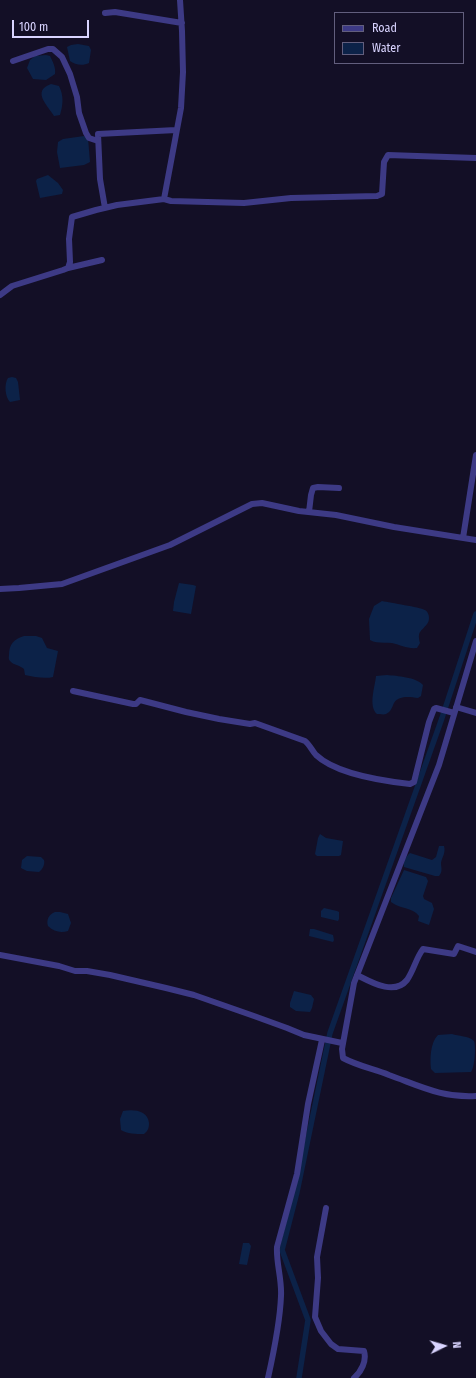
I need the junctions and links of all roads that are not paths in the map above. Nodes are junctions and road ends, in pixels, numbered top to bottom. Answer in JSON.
{"nodes":[{"id":1,"x":180,"y":0,"type":"edge"},
{"id":2,"x":105,"y":13,"type":"dead end"},
{"id":3,"x":182,"y":23,"type":"junction"},
{"id":4,"x":13,"y":61,"type":"dead end"},
{"id":5,"x":176,"y":130,"type":"junction"},
{"id":6,"x":98,"y":141,"type":"junction"},
{"id":7,"x":476,"y":158,"type":"edge"},
{"id":8,"x":164,"y":199,"type":"junction"},
{"id":9,"x":105,"y":208,"type":"junction"},
{"id":10,"x":102,"y":260,"type":"dead end"},
{"id":11,"x":68,"y":268,"type":"junction"},
{"id":12,"x":0,"y":295,"type":"edge"},
{"id":13,"x":476,"y":455,"type":"edge"},
{"id":14,"x":339,"y":488,"type":"dead end"},
{"id":15,"x":310,"y":512,"type":"junction"},
{"id":16,"x":463,"y":538,"type":"junction"},
{"id":17,"x":476,"y":540,"type":"edge"},
{"id":18,"x":0,"y":589,"type":"edge"},
{"id":19,"x":476,"y":641,"type":"edge"},
{"id":20,"x":73,"y":691,"type":"dead end"},
{"id":21,"x":453,"y":710,"type":"junction"},
{"id":22,"x":476,"y":713,"type":"edge"},
{"id":23,"x":476,"y":952,"type":"edge"},
{"id":24,"x":0,"y":955,"type":"edge"},
{"id":25,"x":357,"y":975,"type":"junction"},
{"id":26,"x":324,"y":1040,"type":"junction"},
{"id":27,"x":339,"y":1043,"type":"junction"},
{"id":28,"x":476,"y":1096,"type":"edge"},
{"id":29,"x":326,"y":1208,"type":"dead end"},
{"id":30,"x":268,"y":1378,"type":"edge"},
{"id":31,"x":354,"y":1378,"type":"edge"}],
"edges":[{"from":1,"to":3,"type":"street"},
{"from":2,"to":3,"type":"street"},
{"from":3,"to":5,"type":"street"},
{"from":4,"to":6,"type":"street"},
{"from":5,"to":6,"type":"street"},
{"from":5,"to":8,"type":"street"},
{"from":6,"to":9,"type":"street"},
{"from":7,"to":8,"type":"street"},
{"from":8,"to":9,"type":"street"},
{"from":9,"to":11,"type":"street"},
{"from":10,"to":11,"type":"street"},
{"from":11,"to":12,"type":"street"},
{"from":13,"to":16,"type":"street"},
{"from":14,"to":15,"type":"street"},
{"from":15,"to":16,"type":"street"},
{"from":15,"to":18,"type":"street"},
{"from":16,"to":17,"type":"street"},
{"from":19,"to":21,"type":"street"},
{"from":20,"to":21,"type":"street"},
{"from":21,"to":22,"type":"street"},
{"from":21,"to":25,"type":"street"},
{"from":23,"to":25,"type":"street"},
{"from":24,"to":26,"type":"street"},
{"from":25,"to":27,"type":"street"},
{"from":26,"to":27,"type":"street"},
{"from":26,"to":30,"type":"street"},
{"from":27,"to":28,"type":"street"},
{"from":29,"to":31,"type":"street"}]}
